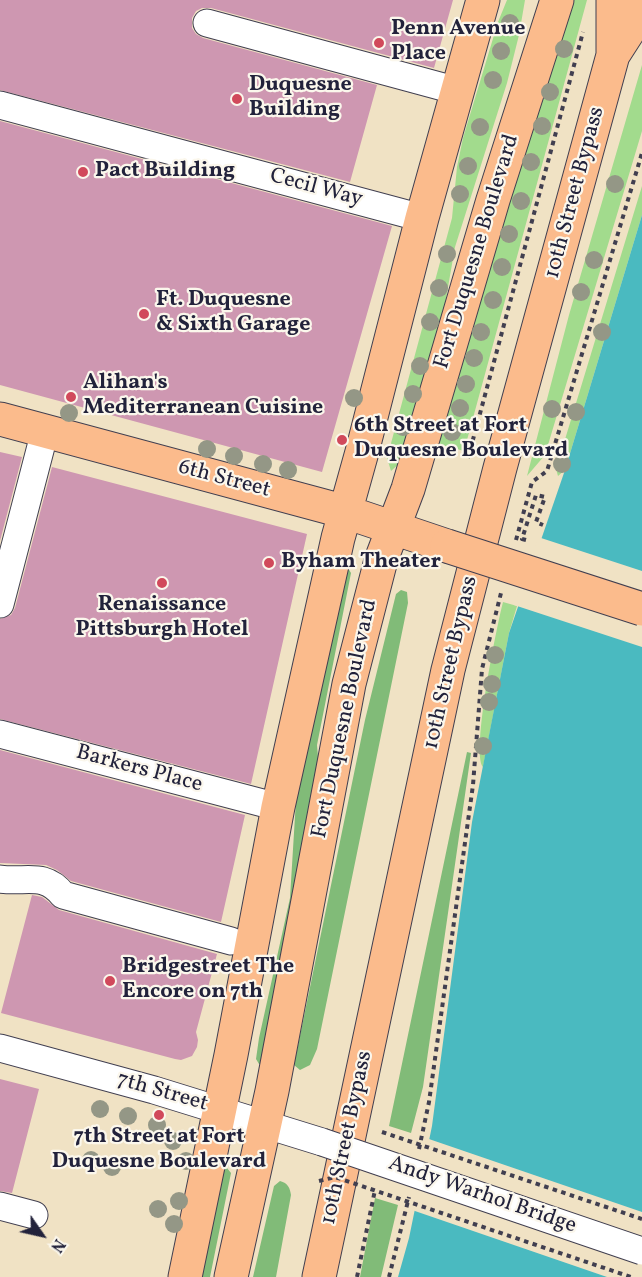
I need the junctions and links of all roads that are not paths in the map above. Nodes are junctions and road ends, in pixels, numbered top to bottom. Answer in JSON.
{"nodes":[{"id":1,"x":483,"y":0,"type":"edge"},
{"id":2,"x":557,"y":0,"type":"edge"},
{"id":3,"x":613,"y":0,"type":"edge"},
{"id":4,"x":642,"y":10,"type":"edge"},
{"id":5,"x":207,"y":22,"type":"dead end"},
{"id":6,"x":613,"y":55,"type":"junction"},
{"id":7,"x":458,"y":91,"type":"junction"},
{"id":8,"x":0,"y":105,"type":"edge"},
{"id":9,"x":422,"y":218,"type":"junction"},
{"id":10,"x":0,"y":419,"type":"edge"},
{"id":11,"x":45,"y":431,"type":"junction"},
{"id":12,"x":346,"y":512,"type":"junction"},
{"id":13,"x":393,"y":527,"type":"junction"},
{"id":14,"x":0,"y":604,"type":"edge"},
{"id":15,"x":642,"y":609,"type":"edge"},
{"id":16,"x":0,"y":734,"type":"edge"},
{"id":17,"x":278,"y":807,"type":"junction"},
{"id":18,"x":0,"y":879,"type":"edge"},
{"id":19,"x":231,"y":941,"type":"dead end"},
{"id":20,"x":0,"y":1048,"type":"edge"},
{"id":21,"x":220,"y":1110,"type":"junction"},
{"id":22,"x":265,"y":1124,"type":"junction"},
{"id":23,"x":322,"y":1142,"type":"joint"},
{"id":24,"x":0,"y":1206,"type":"edge"},
{"id":25,"x":34,"y":1215,"type":"dead end"},
{"id":26,"x":642,"y":1251,"type":"edge"},
{"id":27,"x":185,"y":1277,"type":"edge"},
{"id":28,"x":231,"y":1277,"type":"edge"},
{"id":29,"x":319,"y":1277,"type":"edge"}],
"edges":[{"from":1,"to":7,"type":"main road","name":"Fort Duquesne Boulevard"},
{"from":2,"to":13,"type":"main road","name":"Fort Duquesne Boulevard"},
{"from":3,"to":6,"type":"main road","name":"10th Street Bypass"},
{"from":4,"to":6,"type":"main road","name":"10th Street Bypass"},
{"from":5,"to":7,"type":"street"},
{"from":6,"to":29,"type":"main road","name":"10th Street Bypass"},
{"from":7,"to":9,"type":"main road","name":"Fort Duquesne Boulevard"},
{"from":8,"to":9,"type":"street","name":"Cecil Way"},
{"from":9,"to":12,"type":"main road","name":"Fort Duquesne Boulevard"},
{"from":10,"to":11,"type":"main road","name":"6th Street"},
{"from":11,"to":12,"type":"main road","name":"6th Street"},
{"from":11,"to":14,"type":"street"},
{"from":12,"to":13,"type":"main road","name":"6th Street"},
{"from":12,"to":17,"type":"main road","name":"Fort Duquesne Boulevard"},
{"from":13,"to":15,"type":"main road","name":"6th Street","bridge":true},
{"from":13,"to":22,"type":"main road","name":"Fort Duquesne Boulevard"},
{"from":16,"to":17,"type":"street","name":"Barkers Place"},
{"from":17,"to":21,"type":"main road","name":"Fort Duquesne Boulevard"},
{"from":18,"to":19,"type":"street"},
{"from":20,"to":21,"type":"street","name":"7th Street"},
{"from":21,"to":22,"type":"street","name":"7th Street"},
{"from":21,"to":27,"type":"main road","name":"Fort Duquesne Boulevard"},
{"from":22,"to":23,"type":"street","name":"7th Street"},
{"from":22,"to":28,"type":"main road","name":"Fort Duquesne Boulevard"},
{"from":23,"to":26,"type":"street","name":"Andy Warhol Bridge","bridge":true},
{"from":24,"to":25,"type":"street"}]}
